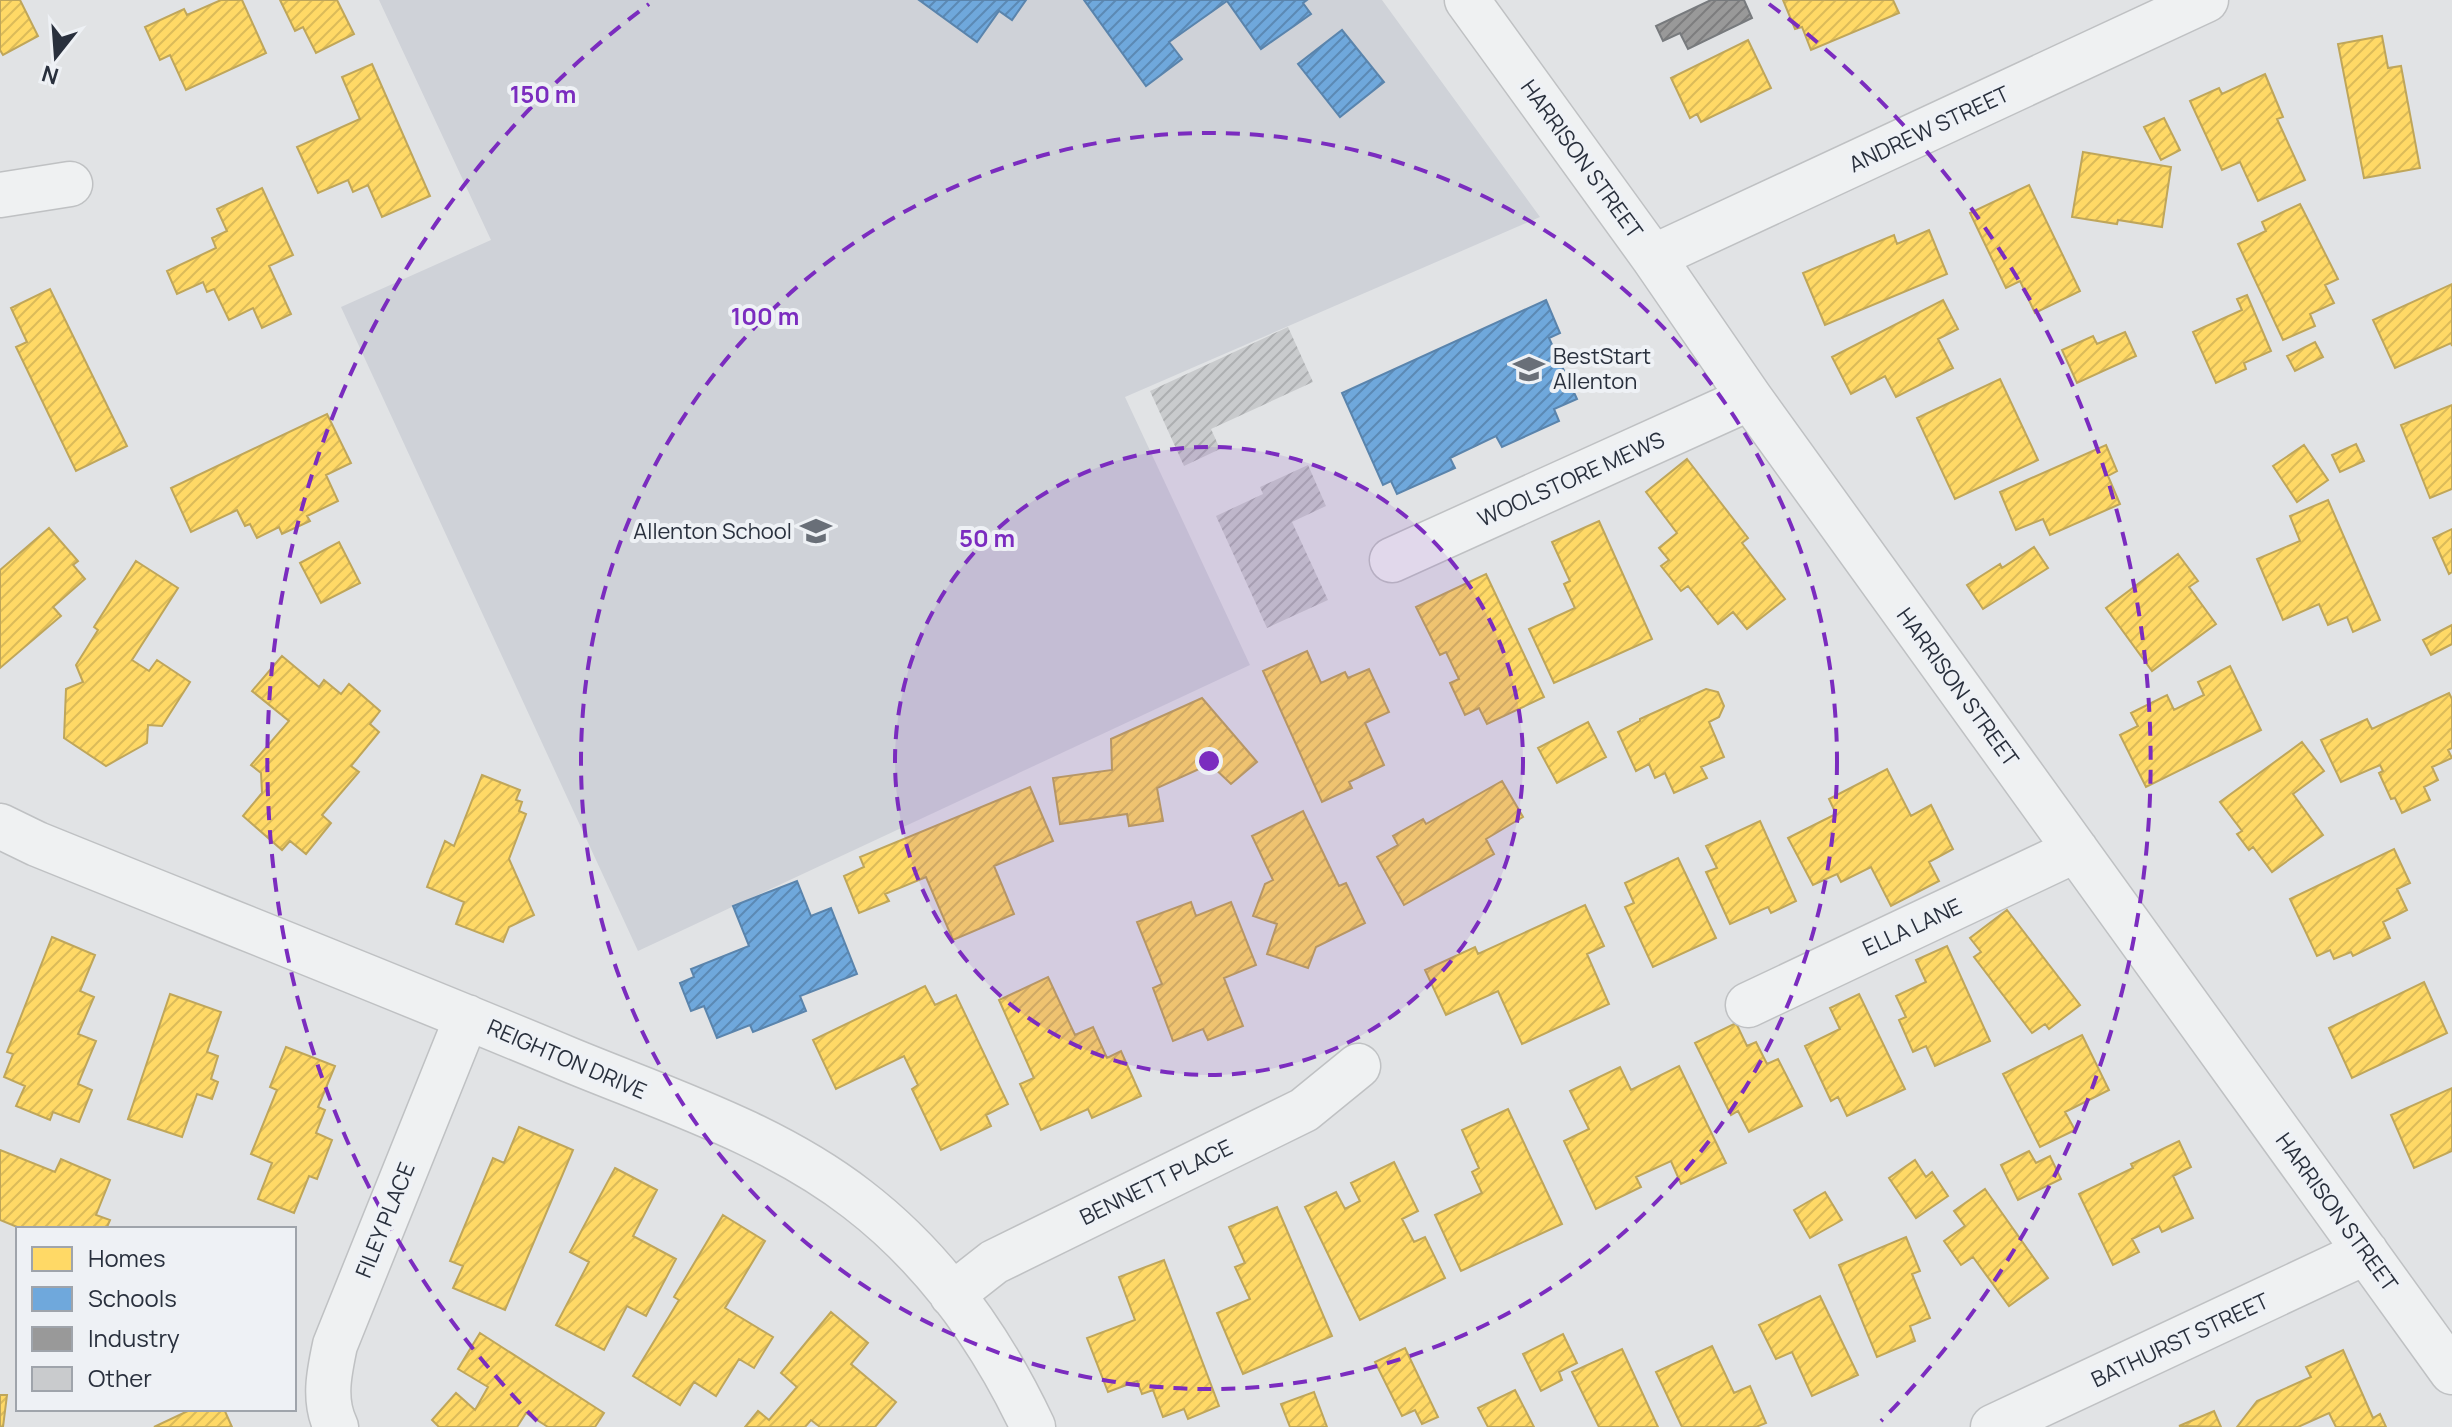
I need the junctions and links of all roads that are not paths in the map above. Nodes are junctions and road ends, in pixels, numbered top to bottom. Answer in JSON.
{"nodes":[{"id":1,"x":1467,"y":0,"type":"edge"},
{"id":2,"x":2206,"y":0,"type":"edge"},
{"id":3,"x":70,"y":184,"type":"dead end"},
{"id":4,"x":0,"y":195,"type":"edge"},
{"id":5,"x":1653,"y":257,"type":"junction"},
{"id":6,"x":1750,"y":398,"type":"junction"},
{"id":7,"x":1392,"y":560,"type":"dead end"},
{"id":8,"x":0,"y":826,"type":"edge"},
{"id":9,"x":2076,"y":850,"type":"junction"},
{"id":10,"x":1748,"y":1005,"type":"dead end"},
{"id":11,"x":467,"y":1017,"type":"junction"},
{"id":12,"x":1358,"y":1066,"type":"dead end"},
{"id":13,"x":2366,"y":1252,"type":"junction"},
{"id":14,"x":952,"y":1295,"type":"junction"},
{"id":15,"x":2452,"y":1372,"type":"edge"},
{"id":16,"x":336,"y":1427,"type":"edge"},
{"id":17,"x":1033,"y":1427,"type":"edge"},
{"id":18,"x":1993,"y":1427,"type":"edge"}],
"edges":[{"from":1,"to":5,"type":"street","name":"HARRISON STREET"},
{"from":2,"to":5,"type":"street","name":"ANDREW STREET"},
{"from":3,"to":4,"type":"street"},
{"from":5,"to":6,"type":"street","name":"HARRISON STREET"},
{"from":6,"to":7,"type":"street","name":"WOOLSTORE MEWS"},
{"from":6,"to":9,"type":"street","name":"HARRISON STREET"},
{"from":8,"to":11,"type":"street","name":"REIGHTON DRIVE"},
{"from":9,"to":10,"type":"street","name":"ELLA LANE"},
{"from":9,"to":13,"type":"street","name":"HARRISON STREET"},
{"from":11,"to":14,"type":"street","name":"REIGHTON DRIVE"},
{"from":11,"to":16,"type":"street","name":"FILEY PLACE"},
{"from":12,"to":14,"type":"street","name":"BENNETT PLACE"},
{"from":13,"to":15,"type":"street","name":"HARRISON STREET"},
{"from":13,"to":18,"type":"street","name":"BATHURST STREET"},
{"from":14,"to":17,"type":"street","name":"REIGHTON DRIVE"}]}
